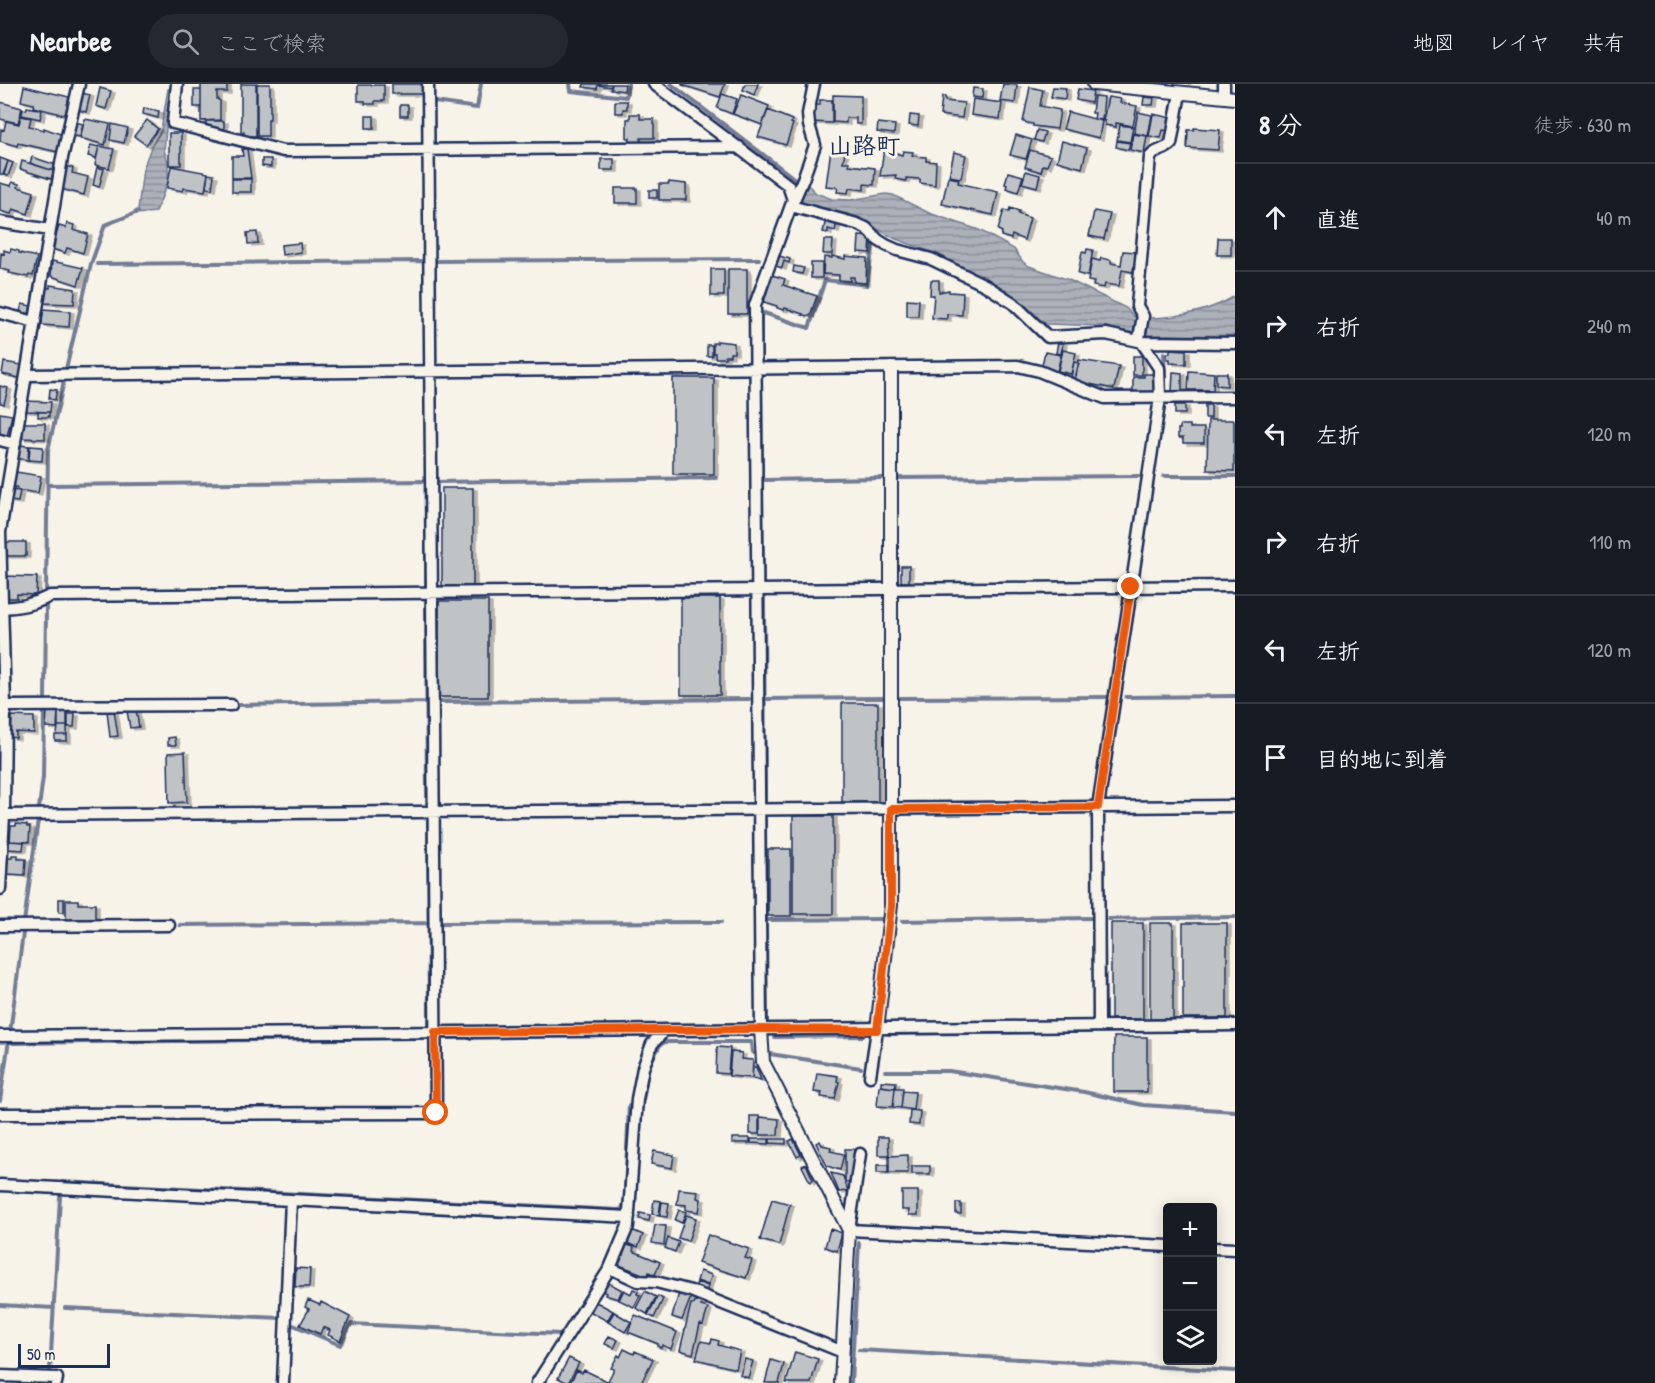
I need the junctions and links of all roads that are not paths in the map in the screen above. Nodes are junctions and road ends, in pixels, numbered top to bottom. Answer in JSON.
{"nodes":[{"id":1,"x":80,"y":84,"type":"edge"},
{"id":2,"x":177,"y":84,"type":"edge"},
{"id":3,"x":428,"y":84,"type":"edge"},
{"id":4,"x":654,"y":84,"type":"edge"},
{"id":5,"x":814,"y":84,"type":"edge"},
{"id":6,"x":1094,"y":84,"type":"edge"},
{"id":7,"x":1224,"y":84,"type":"edge"},
{"id":8,"x":1180,"y":93,"type":"junction"},
{"id":9,"x":1229,"y":98,"type":"edge"},
{"id":10,"x":739,"y":147,"type":"junction"},
{"id":11,"x":429,"y":150,"type":"junction"},
{"id":12,"x":792,"y":203,"type":"junction"},
{"id":13,"x":0,"y":222,"type":"edge"},
{"id":14,"x":50,"y":230,"type":"junction"},
{"id":15,"x":0,"y":313,"type":"edge"},
{"id":16,"x":35,"y":322,"type":"junction"},
{"id":17,"x":1141,"y":340,"type":"junction"},
{"id":18,"x":1235,"y":343,"type":"edge"},
{"id":19,"x":891,"y":368,"type":"junction"},
{"id":20,"x":756,"y":369,"type":"junction"},
{"id":21,"x":430,"y":372,"type":"junction"},
{"id":22,"x":27,"y":375,"type":"junction"},
{"id":23,"x":1160,"y":398,"type":"junction"},
{"id":24,"x":1235,"y":398,"type":"edge"},
{"id":25,"x":0,"y":440,"type":"edge"},
{"id":26,"x":15,"y":444,"type":"junction"},
{"id":27,"x":0,"y":532,"type":"edge"},
{"id":28,"x":1235,"y":586,"type":"edge"},
{"id":29,"x":1131,"y":587,"type":"junction"},
{"id":30,"x":758,"y":589,"type":"junction"},
{"id":31,"x":890,"y":589,"type":"junction"},
{"id":32,"x":431,"y":593,"type":"junction"},
{"id":33,"x":1,"y":608,"type":"edge"},
{"id":34,"x":1,"y":620,"type":"edge"},
{"id":35,"x":231,"y":705,"type":"dead end"},
{"id":36,"x":5,"y":706,"type":"junction"},
{"id":37,"x":2,"y":732,"type":"edge"},
{"id":38,"x":1235,"y":806,"type":"edge"},
{"id":39,"x":1098,"y":807,"type":"junction"},
{"id":40,"x":891,"y":809,"type":"junction"},
{"id":41,"x":759,"y":810,"type":"junction"},
{"id":42,"x":434,"y":813,"type":"junction"},
{"id":43,"x":4,"y":814,"type":"junction"},
{"id":44,"x":2,"y":837,"type":"edge"},
{"id":45,"x":0,"y":890,"type":"edge"},
{"id":46,"x":0,"y":926,"type":"edge"},
{"id":47,"x":169,"y":926,"type":"dead end"},
{"id":48,"x":1235,"y":1025,"type":"edge"},
{"id":49,"x":1099,"y":1026,"type":"junction"},
{"id":50,"x":761,"y":1029,"type":"junction"},
{"id":51,"x":665,"y":1030,"type":"junction"},
{"id":52,"x":877,"y":1030,"type":"junction"},
{"id":53,"x":435,"y":1032,"type":"junction"},
{"id":54,"x":0,"y":1036,"type":"edge"},
{"id":55,"x":870,"y":1076,"type":"dead end"},
{"id":56,"x":0,"y":1114,"type":"edge"},
{"id":57,"x":860,"y":1154,"type":"dead end"},
{"id":58,"x":0,"y":1185,"type":"edge"},
{"id":59,"x":291,"y":1200,"type":"junction"},
{"id":60,"x":629,"y":1217,"type":"junction"},
{"id":61,"x":849,"y":1230,"type":"junction"},
{"id":62,"x":1163,"y":1246,"type":"edge"},
{"id":63,"x":1217,"y":1248,"type":"edge"},
{"id":64,"x":1235,"y":1249,"type":"edge"},
{"id":65,"x":610,"y":1268,"type":"junction"},
{"id":66,"x":843,"y":1352,"type":"junction"},
{"id":67,"x":0,"y":1376,"type":"edge"},
{"id":68,"x":56,"y":1383,"type":"edge"},
{"id":69,"x":283,"y":1383,"type":"edge"},
{"id":70,"x":537,"y":1383,"type":"edge"},
{"id":71,"x":841,"y":1383,"type":"edge"}],
"edges":[{"from":1,"to":14,"type":"street"},
{"from":2,"to":11,"type":"street"},
{"from":3,"to":11,"type":"street"},
{"from":4,"to":10,"type":"street"},
{"from":5,"to":12,"type":"street"},
{"from":6,"to":8,"type":"street"},
{"from":7,"to":9,"type":"street"},
{"from":8,"to":9,"type":"street"},
{"from":8,"to":17,"type":"street"},
{"from":10,"to":11,"type":"street"},
{"from":10,"to":12,"type":"street"},
{"from":11,"to":21,"type":"street"},
{"from":12,"to":17,"type":"street"},
{"from":12,"to":20,"type":"street"},
{"from":13,"to":14,"type":"street"},
{"from":14,"to":16,"type":"street"},
{"from":15,"to":16,"type":"street"},
{"from":16,"to":22,"type":"street"},
{"from":17,"to":18,"type":"street"},
{"from":17,"to":23,"type":"street"},
{"from":19,"to":20,"type":"street"},
{"from":19,"to":23,"type":"street"},
{"from":19,"to":31,"type":"street"},
{"from":20,"to":21,"type":"street"},
{"from":20,"to":30,"type":"street"},
{"from":21,"to":22,"type":"street"},
{"from":21,"to":32,"type":"street"},
{"from":22,"to":26,"type":"street"},
{"from":23,"to":24,"type":"street"},
{"from":23,"to":29,"type":"street"},
{"from":25,"to":26,"type":"street"},
{"from":26,"to":27,"type":"street"},
{"from":27,"to":33,"type":"street"},
{"from":28,"to":29,"type":"street"},
{"from":29,"to":31,"type":"street"},
{"from":29,"to":39,"type":"street"},
{"from":30,"to":31,"type":"street"},
{"from":30,"to":32,"type":"street"},
{"from":30,"to":41,"type":"street"},
{"from":31,"to":40,"type":"street"},
{"from":32,"to":33,"type":"street"},
{"from":32,"to":42,"type":"street"},
{"from":33,"to":34,"type":"street"},
{"from":34,"to":36,"type":"street"},
{"from":35,"to":36,"type":"street"},
{"from":36,"to":37,"type":"street"},
{"from":37,"to":43,"type":"street"},
{"from":38,"to":39,"type":"street"},
{"from":39,"to":40,"type":"street"},
{"from":39,"to":49,"type":"street"},
{"from":40,"to":41,"type":"street"},
{"from":40,"to":52,"type":"street"},
{"from":41,"to":42,"type":"street"},
{"from":41,"to":50,"type":"street"},
{"from":42,"to":43,"type":"street"},
{"from":42,"to":53,"type":"street"},
{"from":43,"to":44,"type":"street"},
{"from":44,"to":45,"type":"street"},
{"from":46,"to":47,"type":"street"},
{"from":48,"to":49,"type":"street"},
{"from":49,"to":52,"type":"street"},
{"from":50,"to":51,"type":"street"},
{"from":50,"to":52,"type":"street"},
{"from":50,"to":61,"type":"street"},
{"from":51,"to":53,"type":"street"},
{"from":51,"to":60,"type":"street"},
{"from":52,"to":55,"type":"street"},
{"from":53,"to":54,"type":"street"},
{"from":53,"to":56,"type":"street"},
{"from":57,"to":61,"type":"street"},
{"from":58,"to":59,"type":"street"},
{"from":59,"to":60,"type":"street"},
{"from":59,"to":69,"type":"street"},
{"from":60,"to":65,"type":"street"},
{"from":61,"to":62,"type":"street"},
{"from":61,"to":66,"type":"street"},
{"from":63,"to":64,"type":"street"},
{"from":65,"to":66,"type":"street"},
{"from":65,"to":70,"type":"street"},
{"from":66,"to":71,"type":"street"},
{"from":67,"to":68,"type":"street"}]}
